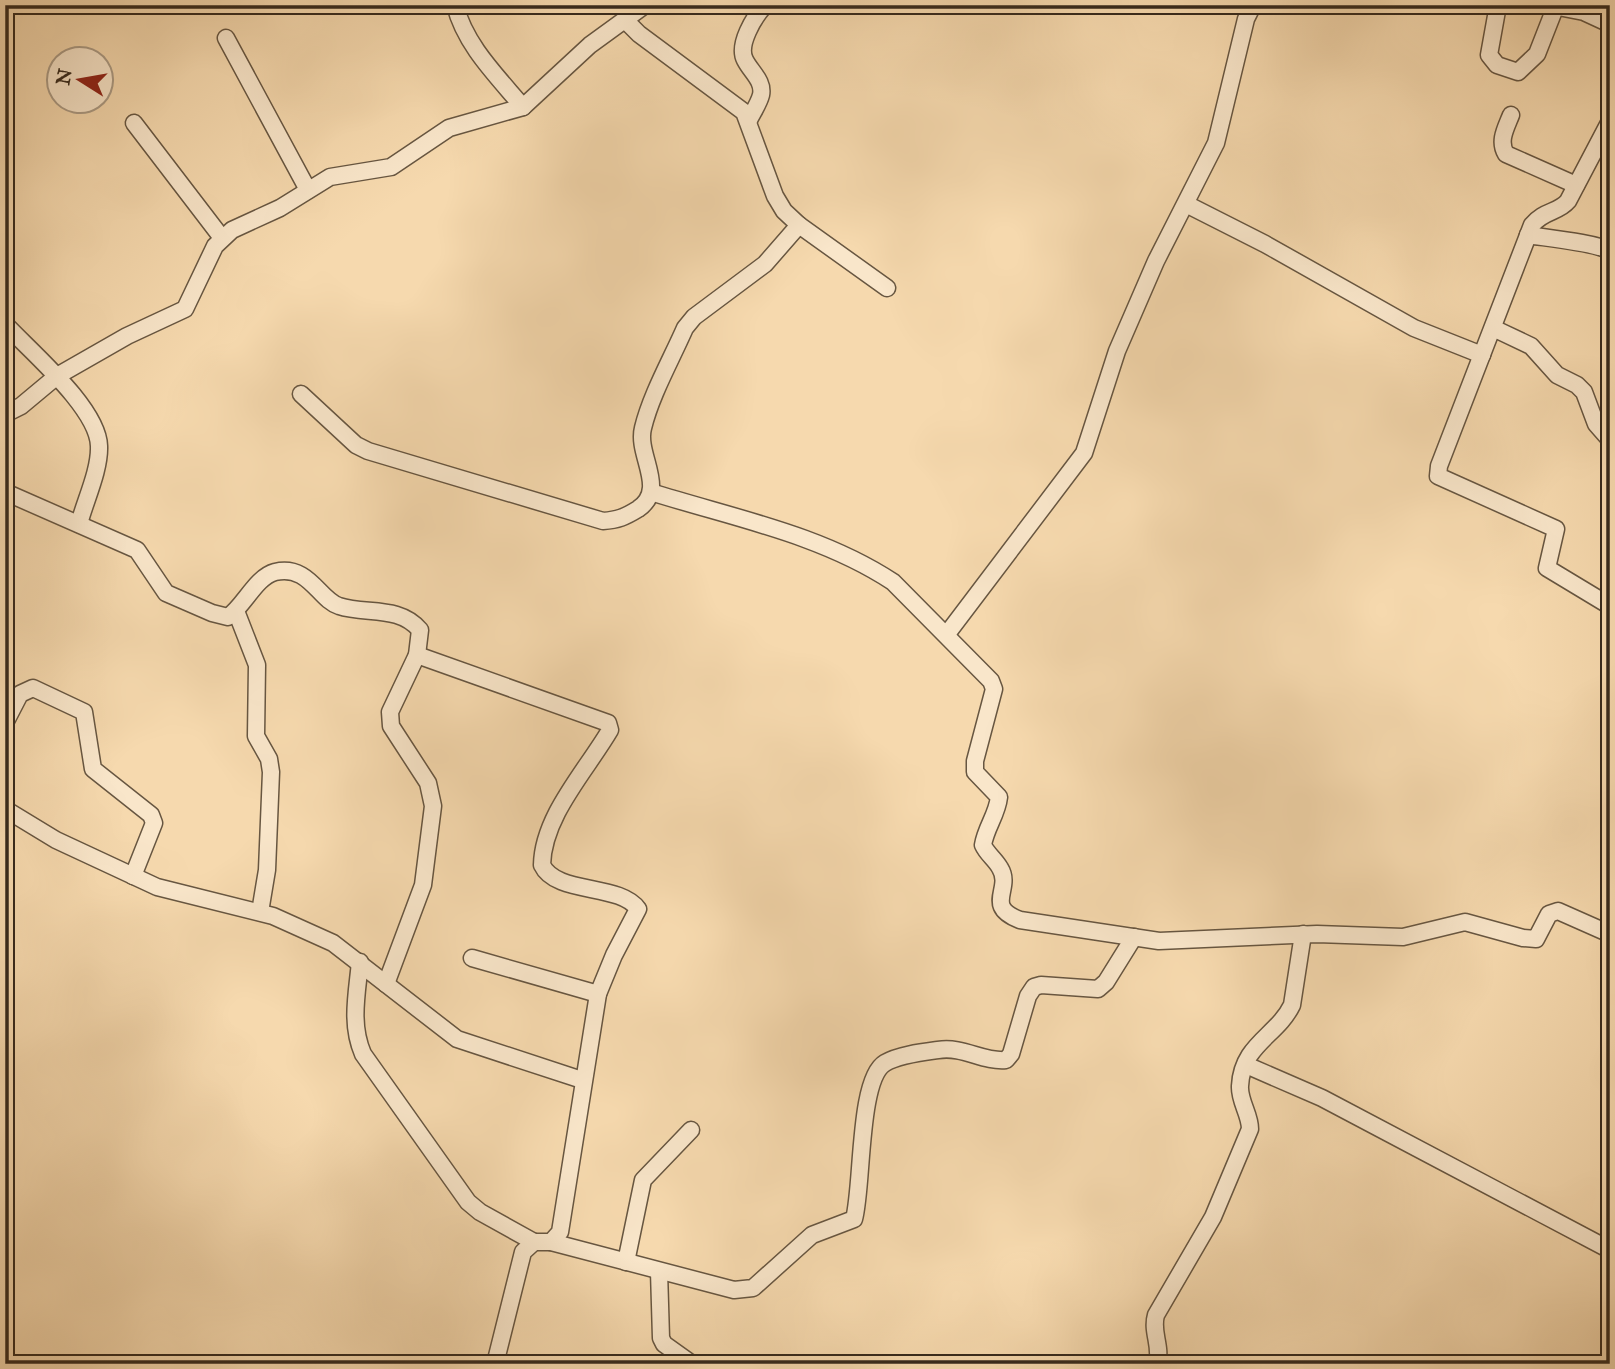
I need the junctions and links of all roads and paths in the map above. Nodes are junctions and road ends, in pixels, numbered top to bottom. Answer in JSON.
{"nodes":[{"id":1,"x":455,"y":5,"type":"edge"},
{"id":2,"x":645,"y":5,"type":"edge"},
{"id":3,"x":765,"y":5,"type":"edge"},
{"id":4,"x":1498,"y":5,"type":"edge"},
{"id":5,"x":1251,"y":6,"type":"edge"},
{"id":6,"x":1551,"y":7,"type":"edge"},
{"id":7,"x":625,"y":20,"type":"junction"},
{"id":8,"x":1610,"y":24,"type":"edge"},
{"id":9,"x":226,"y":38,"type":"dead end"},
{"id":10,"x":523,"y":107,"type":"junction"},
{"id":11,"x":1511,"y":115,"type":"dead end"},
{"id":12,"x":749,"y":120,"type":"junction"},
{"id":13,"x":1610,"y":121,"type":"edge"},
{"id":14,"x":134,"y":123,"type":"dead end"},
{"id":15,"x":1576,"y":185,"type":"junction"},
{"id":16,"x":308,"y":190,"type":"junction"},
{"id":17,"x":1186,"y":204,"type":"junction"},
{"id":18,"x":799,"y":225,"type":"junction"},
{"id":19,"x":1528,"y":235,"type":"junction"},
{"id":20,"x":222,"y":237,"type":"junction"},
{"id":21,"x":1610,"y":251,"type":"edge"},
{"id":22,"x":887,"y":288,"type":"dead end"},
{"id":23,"x":5,"y":324,"type":"edge"},
{"id":24,"x":1493,"y":328,"type":"junction"},
{"id":25,"x":1482,"y":355,"type":"junction"},
{"id":26,"x":57,"y":376,"type":"junction"},
{"id":27,"x":301,"y":394,"type":"dead end"},
{"id":28,"x":5,"y":414,"type":"edge"},
{"id":29,"x":1610,"y":440,"type":"edge"},
{"id":30,"x":5,"y":492,"type":"edge"},
{"id":31,"x":651,"y":492,"type":"junction"},
{"id":32,"x":79,"y":524,"type":"junction"},
{"id":33,"x":1610,"y":606,"type":"edge"},
{"id":34,"x":236,"y":611,"type":"junction"},
{"id":35,"x":947,"y":634,"type":"junction"},
{"id":36,"x":417,"y":655,"type":"junction"},
{"id":37,"x":5,"y":723,"type":"edge"},
{"id":38,"x":5,"y":809,"type":"edge"},
{"id":39,"x":132,"y":876,"type":"junction"},
{"id":40,"x":260,"y":912,"type":"junction"},
{"id":41,"x":1303,"y":934,"type":"junction"},
{"id":42,"x":1610,"y":934,"type":"edge"},
{"id":43,"x":1135,"y":937,"type":"junction"},
{"id":44,"x":471,"y":958,"type":"dead end"},
{"id":45,"x":360,"y":962,"type":"junction"},
{"id":46,"x":386,"y":984,"type":"junction"},
{"id":47,"x":598,"y":994,"type":"junction"},
{"id":48,"x":1246,"y":1065,"type":"junction"},
{"id":49,"x":582,"y":1080,"type":"junction"},
{"id":50,"x":691,"y":1130,"type":"dead end"},
{"id":51,"x":534,"y":1242,"type":"junction"},
{"id":52,"x":551,"y":1242,"type":"junction"},
{"id":53,"x":1610,"y":1250,"type":"edge"},
{"id":54,"x":626,"y":1262,"type":"junction"},
{"id":55,"x":659,"y":1271,"type":"junction"},
{"id":56,"x":495,"y":1364,"type":"edge"},
{"id":57,"x":692,"y":1364,"type":"edge"},
{"id":58,"x":1157,"y":1364,"type":"edge"}],
"edges":[{"from":1,"to":10,"type":"street"},
{"from":2,"to":7,"type":"street"},
{"from":3,"to":12,"type":"street"},
{"from":4,"to":6,"type":"street"},
{"from":5,"to":17,"type":"street"},
{"from":6,"to":8,"type":"street"},
{"from":7,"to":10,"type":"street"},
{"from":7,"to":12,"type":"street"},
{"from":9,"to":16,"type":"street"},
{"from":10,"to":16,"type":"street"},
{"from":11,"to":15,"type":"street"},
{"from":12,"to":18,"type":"street"},
{"from":13,"to":15,"type":"street"},
{"from":14,"to":20,"type":"street"},
{"from":15,"to":19,"type":"street"},
{"from":16,"to":20,"type":"street"},
{"from":17,"to":25,"type":"street"},
{"from":17,"to":35,"type":"street"},
{"from":18,"to":22,"type":"street"},
{"from":18,"to":31,"type":"street"},
{"from":19,"to":21,"type":"street"},
{"from":19,"to":24,"type":"street"},
{"from":20,"to":26,"type":"street"},
{"from":23,"to":26,"type":"street"},
{"from":24,"to":25,"type":"street"},
{"from":24,"to":29,"type":"street"},
{"from":25,"to":33,"type":"street"},
{"from":26,"to":28,"type":"street"},
{"from":26,"to":32,"type":"street"},
{"from":27,"to":31,"type":"street"},
{"from":30,"to":32,"type":"street"},
{"from":31,"to":35,"type":"street"},
{"from":32,"to":34,"type":"street"},
{"from":34,"to":36,"type":"street"},
{"from":34,"to":40,"type":"street"},
{"from":35,"to":43,"type":"street"},
{"from":36,"to":46,"type":"street"},
{"from":36,"to":47,"type":"street"},
{"from":37,"to":39,"type":"street"},
{"from":38,"to":39,"type":"street"},
{"from":39,"to":40,"type":"street"},
{"from":40,"to":45,"type":"street"},
{"from":41,"to":42,"type":"street"},
{"from":41,"to":43,"type":"street"},
{"from":41,"to":48,"type":"street"},
{"from":43,"to":55,"type":"street"},
{"from":44,"to":47,"type":"street"},
{"from":45,"to":46,"type":"street"},
{"from":45,"to":51,"type":"street"},
{"from":46,"to":49,"type":"street"},
{"from":47,"to":49,"type":"street"},
{"from":48,"to":53,"type":"street"},
{"from":48,"to":58,"type":"street"},
{"from":49,"to":52,"type":"street"},
{"from":50,"to":54,"type":"street"},
{"from":51,"to":52,"type":"street"},
{"from":51,"to":56,"type":"street"},
{"from":52,"to":54,"type":"street"},
{"from":54,"to":55,"type":"street"},
{"from":55,"to":57,"type":"street"}]}
